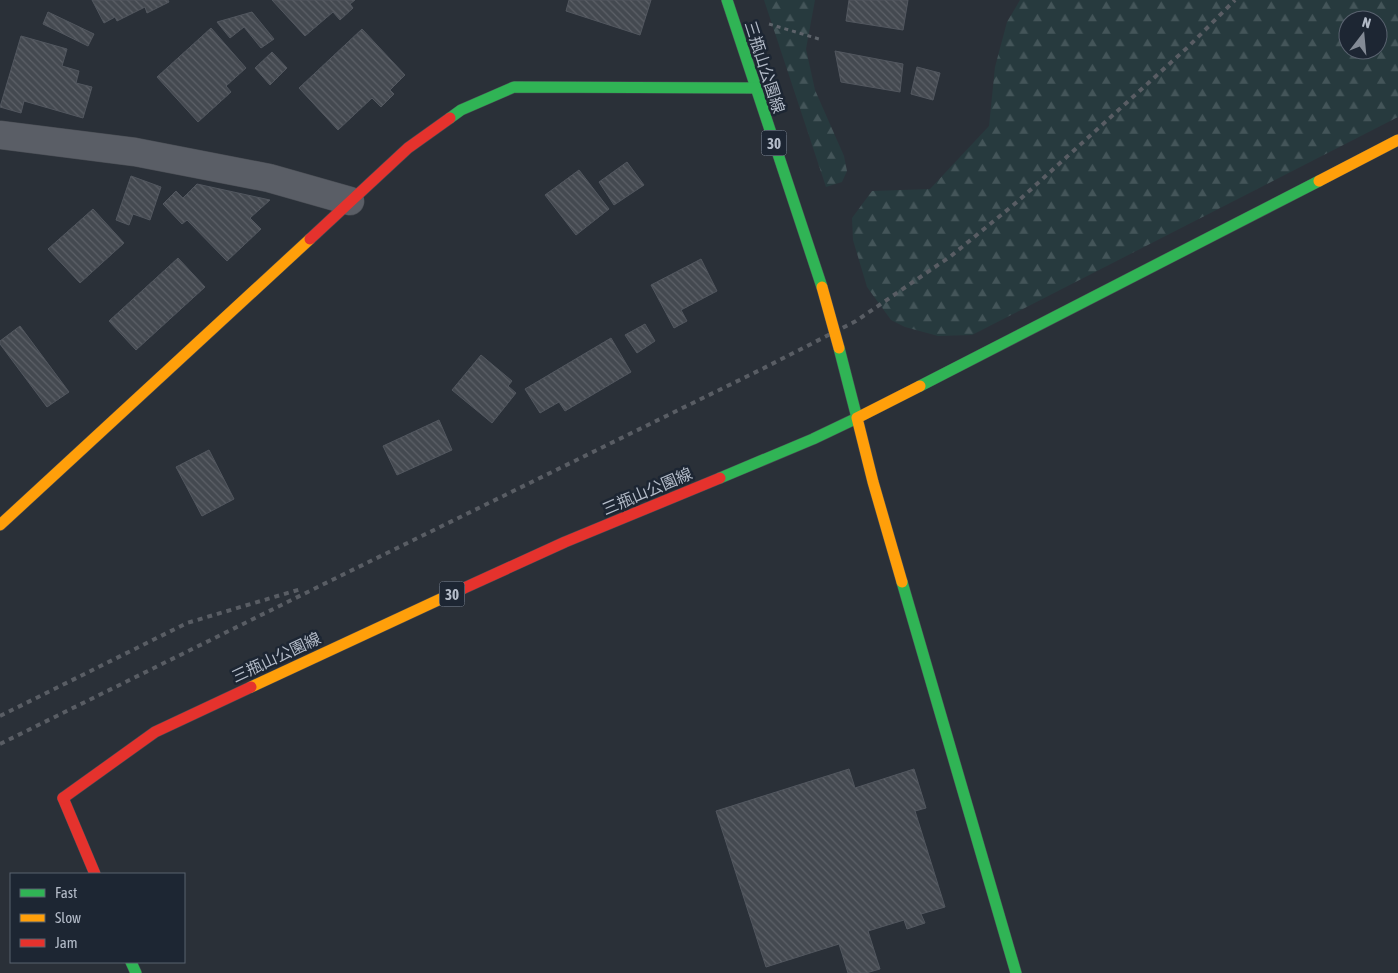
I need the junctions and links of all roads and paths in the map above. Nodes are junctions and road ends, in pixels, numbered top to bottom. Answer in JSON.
{"nodes":[{"id":1,"x":727,"y":0,"type":"edge"},
{"id":2,"x":766,"y":23,"type":"dead end"},
{"id":3,"x":818,"y":39,"type":"dead end"},
{"id":4,"x":755,"y":88,"type":"junction"},
{"id":5,"x":0,"y":135,"type":"edge"},
{"id":6,"x":1398,"y":140,"type":"edge"},
{"id":7,"x":350,"y":201,"type":"junction"},
{"id":8,"x":857,"y":418,"type":"junction"},
{"id":9,"x":0,"y":525,"type":"edge"},
{"id":10,"x":95,"y":873,"type":"edge"},
{"id":11,"x":1016,"y":973,"type":"edge"}],
"edges":[{"from":1,"to":4,"type":"street","name":"三瓶山公園線","number":"30"},
{"from":2,"to":3,"type":"path"},
{"from":4,"to":7,"type":"street"},
{"from":4,"to":8,"type":"street","name":"三瓶山公園線","number":"30","bridge":true},
{"from":5,"to":7,"type":"street"},
{"from":6,"to":8,"type":"street"},
{"from":7,"to":9,"type":"street"},
{"from":8,"to":10,"type":"street","name":"三瓶山公園線","number":"30"},
{"from":8,"to":11,"type":"street"}]}
